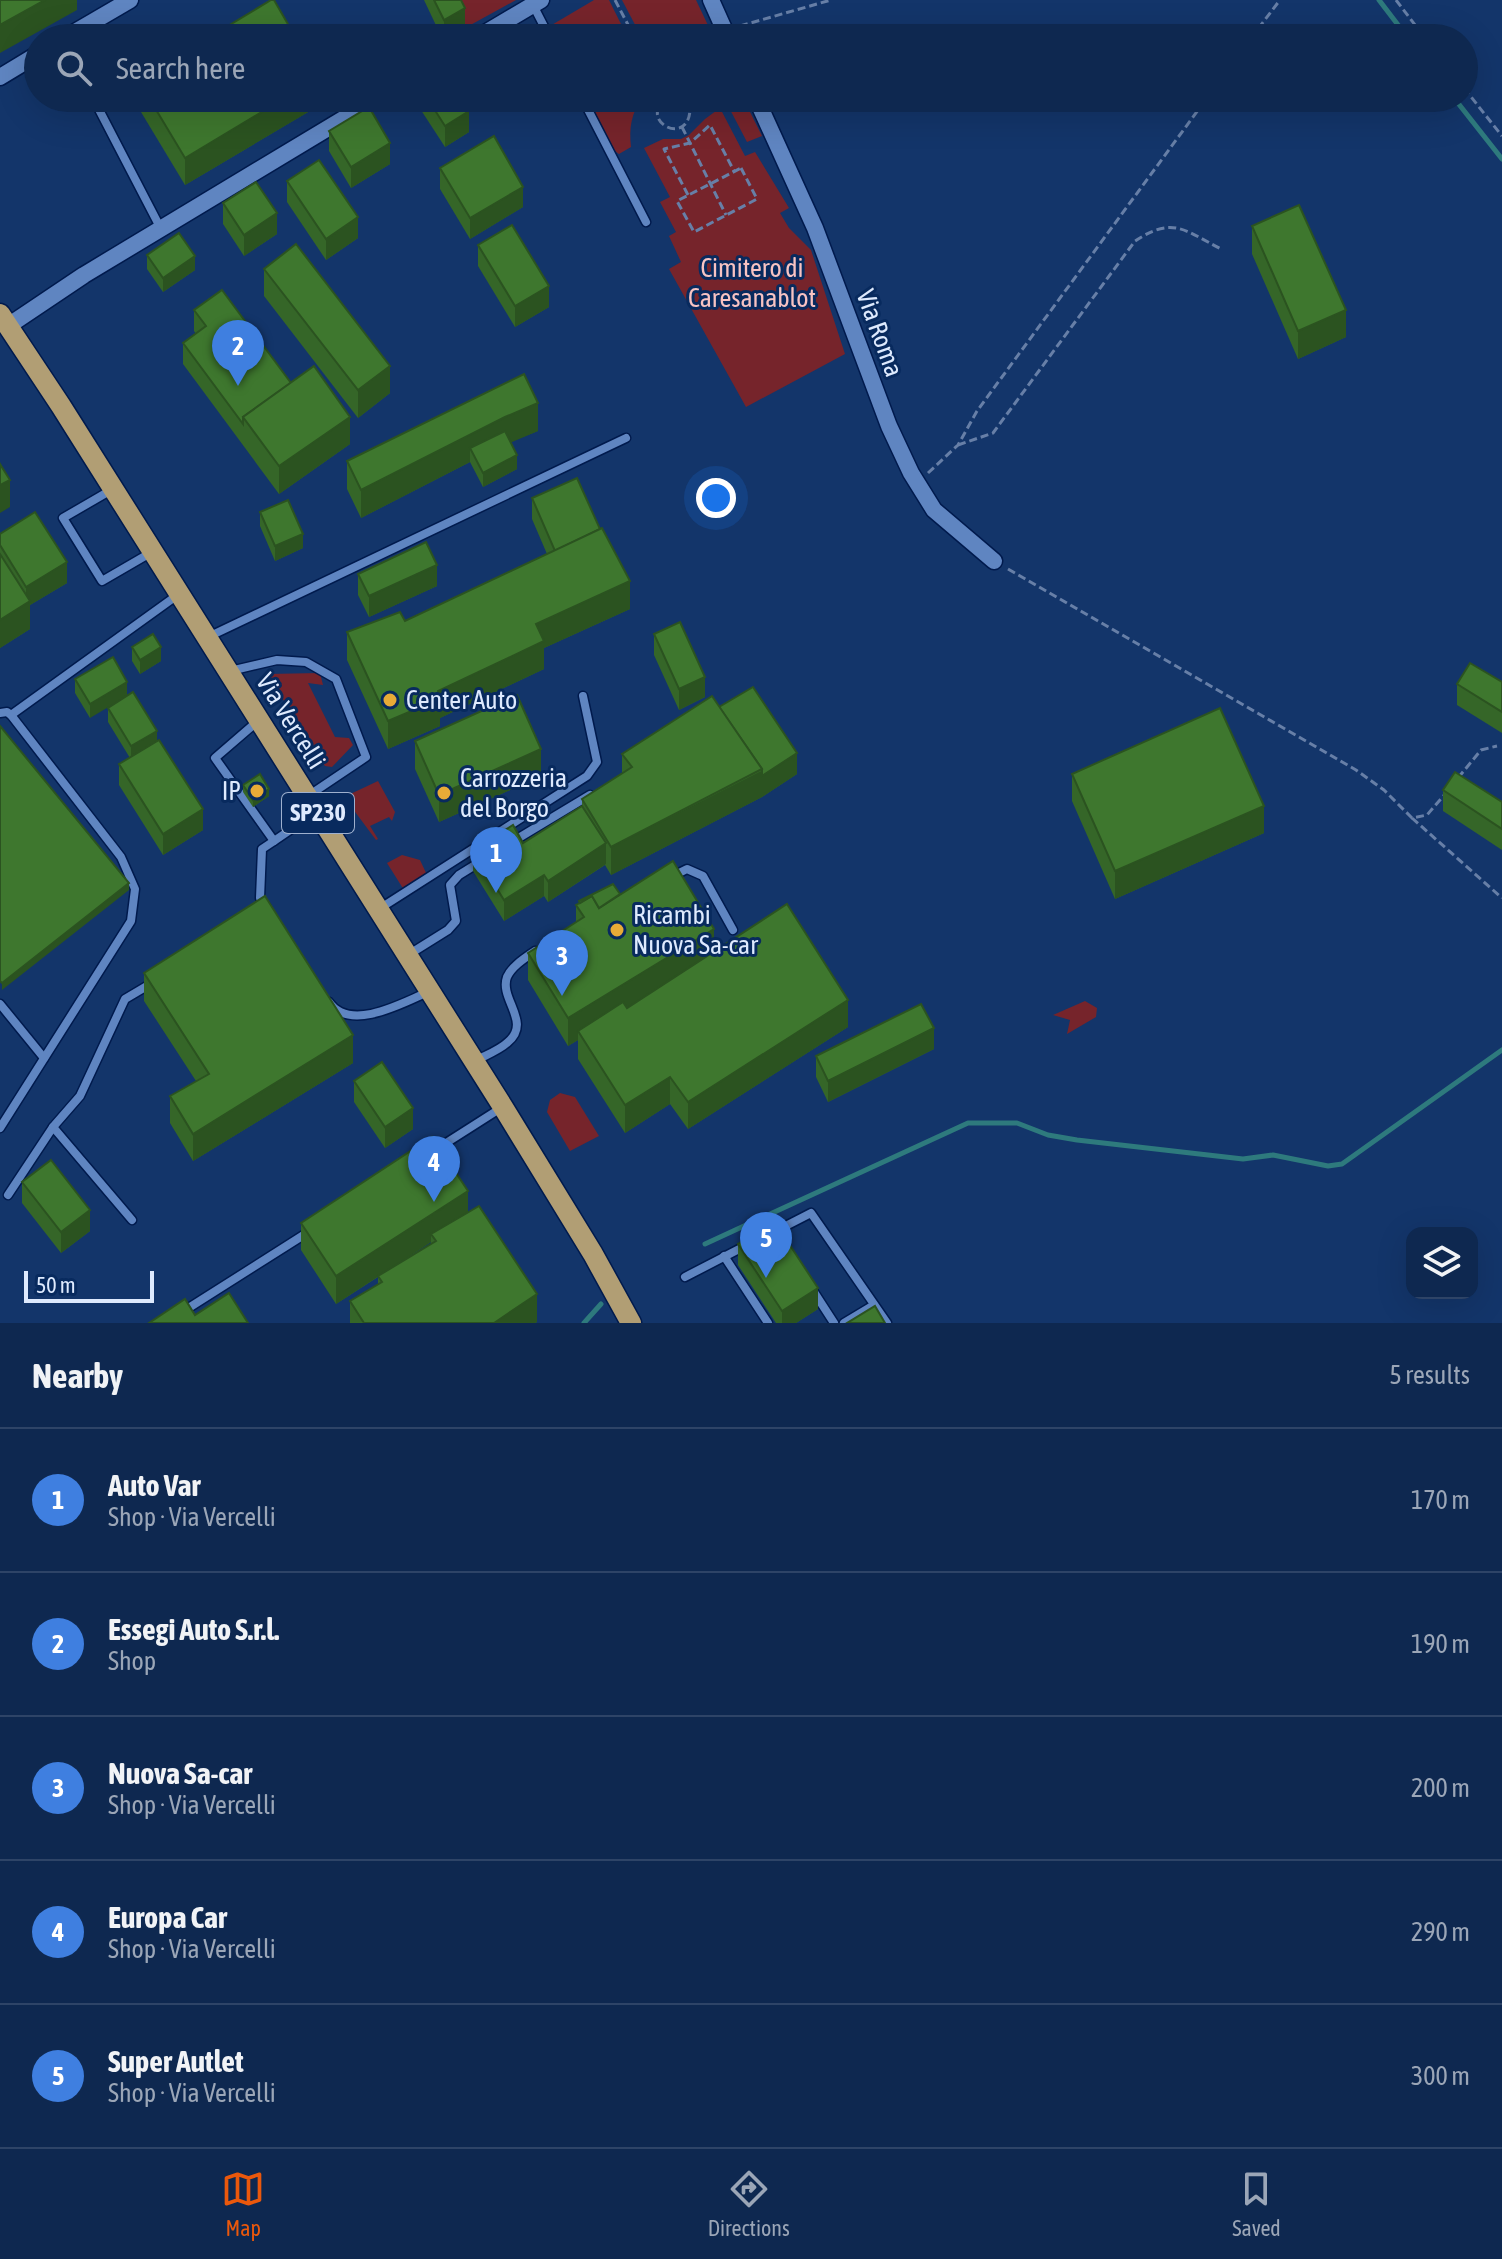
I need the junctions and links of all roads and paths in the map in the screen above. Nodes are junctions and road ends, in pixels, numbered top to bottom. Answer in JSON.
{"nodes":[{"id":1,"x":130,"y":0,"type":"edge"},
{"id":2,"x":615,"y":0,"type":"edge"},
{"id":3,"x":711,"y":0,"type":"edge"},
{"id":4,"x":831,"y":0,"type":"edge"},
{"id":5,"x":1280,"y":0,"type":"edge"},
{"id":6,"x":1396,"y":0,"type":"edge"},
{"id":7,"x":537,"y":2,"type":"edge"},
{"id":8,"x":89,"y":24,"type":"edge"},
{"id":9,"x":500,"y":24,"type":"edge"},
{"id":10,"x":545,"y":24,"type":"edge"},
{"id":11,"x":628,"y":24,"type":"edge"},
{"id":12,"x":722,"y":24,"type":"edge"},
{"id":13,"x":757,"y":24,"type":"edge"},
{"id":14,"x":1262,"y":24,"type":"edge"},
{"id":15,"x":1414,"y":24,"type":"edge"},
{"id":16,"x":24,"y":62,"type":"edge"},
{"id":17,"x":0,"y":77,"type":"edge"},
{"id":18,"x":1478,"y":106,"type":"edge"},
{"id":19,"x":100,"y":112,"type":"edge"},
{"id":20,"x":355,"y":112,"type":"edge"},
{"id":21,"x":589,"y":112,"type":"edge"},
{"id":22,"x":658,"y":112,"type":"edge"},
{"id":23,"x":690,"y":112,"type":"edge"},
{"id":24,"x":762,"y":112,"type":"edge"},
{"id":25,"x":1197,"y":112,"type":"edge"},
{"id":26,"x":682,"y":127,"type":"junction"},
{"id":27,"x":1502,"y":136,"type":"edge"},
{"id":28,"x":690,"y":143,"type":"junction"},
{"id":29,"x":734,"y":171,"type":"junction"},
{"id":30,"x":710,"y":184,"type":"junction"},
{"id":31,"x":688,"y":195,"type":"junction"},
{"id":32,"x":726,"y":215,"type":"junction"},
{"id":33,"x":646,"y":222,"type":"dead end"},
{"id":34,"x":161,"y":229,"type":"junction"},
{"id":35,"x":1221,"y":249,"type":"dead end"},
{"id":36,"x":4,"y":320,"type":"edge"},
{"id":37,"x":626,"y":438,"type":"dead end"},
{"id":38,"x":958,"y":445,"type":"junction"},
{"id":39,"x":918,"y":485,"type":"junction"},
{"id":40,"x":113,"y":489,"type":"junction"},
{"id":41,"x":153,"y":552,"type":"junction"},
{"id":42,"x":994,"y":561,"type":"joint"},
{"id":43,"x":180,"y":594,"type":"junction"},
{"id":44,"x":208,"y":638,"type":"junction"},
{"id":45,"x":229,"y":671,"type":"junction"},
{"id":46,"x":583,"y":696,"type":"dead end"},
{"id":47,"x":0,"y":713,"type":"edge"},
{"id":48,"x":11,"y":715,"type":"junction"},
{"id":49,"x":260,"y":720,"type":"junction"},
{"id":50,"x":1497,"y":746,"type":"dead end"},
{"id":51,"x":594,"y":792,"type":"edge"},
{"id":52,"x":313,"y":804,"type":"junction"},
{"id":53,"x":1412,"y":818,"type":"junction"},
{"id":54,"x":274,"y":841,"type":"junction"},
{"id":55,"x":500,"y":850,"type":"edge"},
{"id":56,"x":486,"y":858,"type":"edge"},
{"id":57,"x":663,"y":880,"type":"edge"},
{"id":58,"x":1502,"y":898,"type":"edge"},
{"id":59,"x":378,"y":909,"type":"junction"},
{"id":60,"x":256,"y":919,"type":"edge"},
{"id":61,"x":733,"y":930,"type":"dead end"},
{"id":62,"x":544,"y":946,"type":"edge"},
{"id":63,"x":407,"y":955,"type":"junction"},
{"id":64,"x":164,"y":975,"type":"edge"},
{"id":65,"x":430,"y":991,"type":"junction"},
{"id":66,"x":325,"y":996,"type":"edge"},
{"id":67,"x":0,"y":1004,"type":"edge"},
{"id":68,"x":44,"y":1058,"type":"junction"},
{"id":69,"x":475,"y":1062,"type":"junction"},
{"id":70,"x":503,"y":1107,"type":"junction"},
{"id":71,"x":53,"y":1127,"type":"junction"},
{"id":72,"x":0,"y":1128,"type":"edge"},
{"id":73,"x":423,"y":1159,"type":"edge"},
{"id":74,"x":8,"y":1195,"type":"dead end"},
{"id":75,"x":132,"y":1220,"type":"dead end"},
{"id":76,"x":319,"y":1225,"type":"edge"},
{"id":77,"x":775,"y":1231,"type":"junction"},
{"id":78,"x":762,"y":1238,"type":"edge"},
{"id":79,"x":750,"y":1244,"type":"edge"},
{"id":80,"x":783,"y":1244,"type":"edge"},
{"id":81,"x":724,"y":1256,"type":"junction"},
{"id":82,"x":685,"y":1277,"type":"dead end"},
{"id":83,"x":809,"y":1284,"type":"edge"},
{"id":84,"x":874,"y":1305,"type":"junction"},
{"id":85,"x":165,"y":1323,"type":"edge"},
{"id":86,"x":631,"y":1323,"type":"edge"},
{"id":87,"x":768,"y":1323,"type":"edge"},
{"id":88,"x":834,"y":1323,"type":"edge"},
{"id":89,"x":844,"y":1323,"type":"edge"},
{"id":90,"x":887,"y":1323,"type":"edge"}],
"edges":[{"from":1,"to":8,"type":"street"},
{"from":2,"to":11,"type":"path"},
{"from":3,"to":12,"type":"street"},
{"from":4,"to":13,"type":"path"},
{"from":5,"to":14,"type":"path"},
{"from":6,"to":15,"type":"path"},
{"from":7,"to":9,"type":"street"},
{"from":7,"to":10,"type":"lane"},
{"from":16,"to":17,"type":"street"},
{"from":18,"to":27,"type":"path"},
{"from":19,"to":34,"type":"lane"},
{"from":20,"to":34,"type":"street"},
{"from":21,"to":33,"type":"lane"},
{"from":22,"to":26,"type":"path"},
{"from":23,"to":26,"type":"path"},
{"from":24,"to":39,"type":"street","name":"Via Roma"},
{"from":25,"to":38,"type":"path"},
{"from":26,"to":28,"type":"path"},
{"from":28,"to":29,"type":"path"},
{"from":28,"to":30,"type":"path"},
{"from":28,"to":31,"type":"path"},
{"from":29,"to":30,"type":"path"},
{"from":29,"to":32,"type":"path"},
{"from":30,"to":31,"type":"path"},
{"from":30,"to":32,"type":"path"},
{"from":31,"to":32,"type":"path"},
{"from":34,"to":36,"type":"street"},
{"from":35,"to":38,"type":"path"},
{"from":36,"to":40,"type":"main road","name":"Via Vercelli","number":"SP230"},
{"from":37,"to":44,"type":"lane"},
{"from":38,"to":39,"type":"path"},
{"from":39,"to":42,"type":"street","name":"Via Roma"},
{"from":40,"to":41,"type":"main road","name":"Via Vercelli","number":"SP230"},
{"from":40,"to":41,"type":"lane"},
{"from":41,"to":43,"type":"main road","name":"Via Vercelli","number":"SP230"},
{"from":42,"to":53,"type":"path"},
{"from":43,"to":44,"type":"main road","name":"Via Vercelli","number":"SP230"},
{"from":43,"to":48,"type":"lane"},
{"from":44,"to":45,"type":"main road","name":"Via Vercelli","number":"SP230"},
{"from":45,"to":49,"type":"main road","name":"Via Vercelli","number":"SP230"},
{"from":45,"to":52,"type":"lane"},
{"from":46,"to":59,"type":"lane"},
{"from":47,"to":48,"type":"lane"},
{"from":48,"to":68,"type":"lane"},
{"from":49,"to":52,"type":"main road","name":"Via Vercelli","number":"SP230"},
{"from":49,"to":54,"type":"lane"},
{"from":50,"to":53,"type":"path"},
{"from":51,"to":55,"type":"lane"},
{"from":52,"to":54,"type":"lane"},
{"from":52,"to":59,"type":"main road","name":"Via Vercelli","number":"SP230"},
{"from":53,"to":58,"type":"path"},
{"from":54,"to":60,"type":"lane"},
{"from":56,"to":63,"type":"lane"},
{"from":57,"to":61,"type":"lane"},
{"from":59,"to":63,"type":"main road","name":"Via Vercelli","number":"SP230"},
{"from":62,"to":69,"type":"lane"},
{"from":63,"to":65,"type":"main road","name":"Via Vercelli","number":"SP230"},
{"from":64,"to":71,"type":"lane"},
{"from":65,"to":66,"type":"lane"},
{"from":65,"to":69,"type":"main road","name":"Via Vercelli","number":"SP230"},
{"from":67,"to":68,"type":"lane"},
{"from":68,"to":72,"type":"lane"},
{"from":69,"to":70,"type":"main road","name":"Via Vercelli","number":"SP230"},
{"from":70,"to":73,"type":"lane"},
{"from":70,"to":86,"type":"main road","name":"Via Vercelli","number":"SP230"},
{"from":71,"to":74,"type":"lane"},
{"from":71,"to":75,"type":"lane"},
{"from":76,"to":85,"type":"lane"},
{"from":77,"to":78,"type":"lane"},
{"from":77,"to":80,"type":"lane"},
{"from":77,"to":84,"type":"lane"},
{"from":79,"to":81,"type":"lane"},
{"from":81,"to":82,"type":"lane"},
{"from":81,"to":87,"type":"lane"},
{"from":83,"to":88,"type":"lane"},
{"from":84,"to":89,"type":"lane"},
{"from":84,"to":90,"type":"lane"}]}
